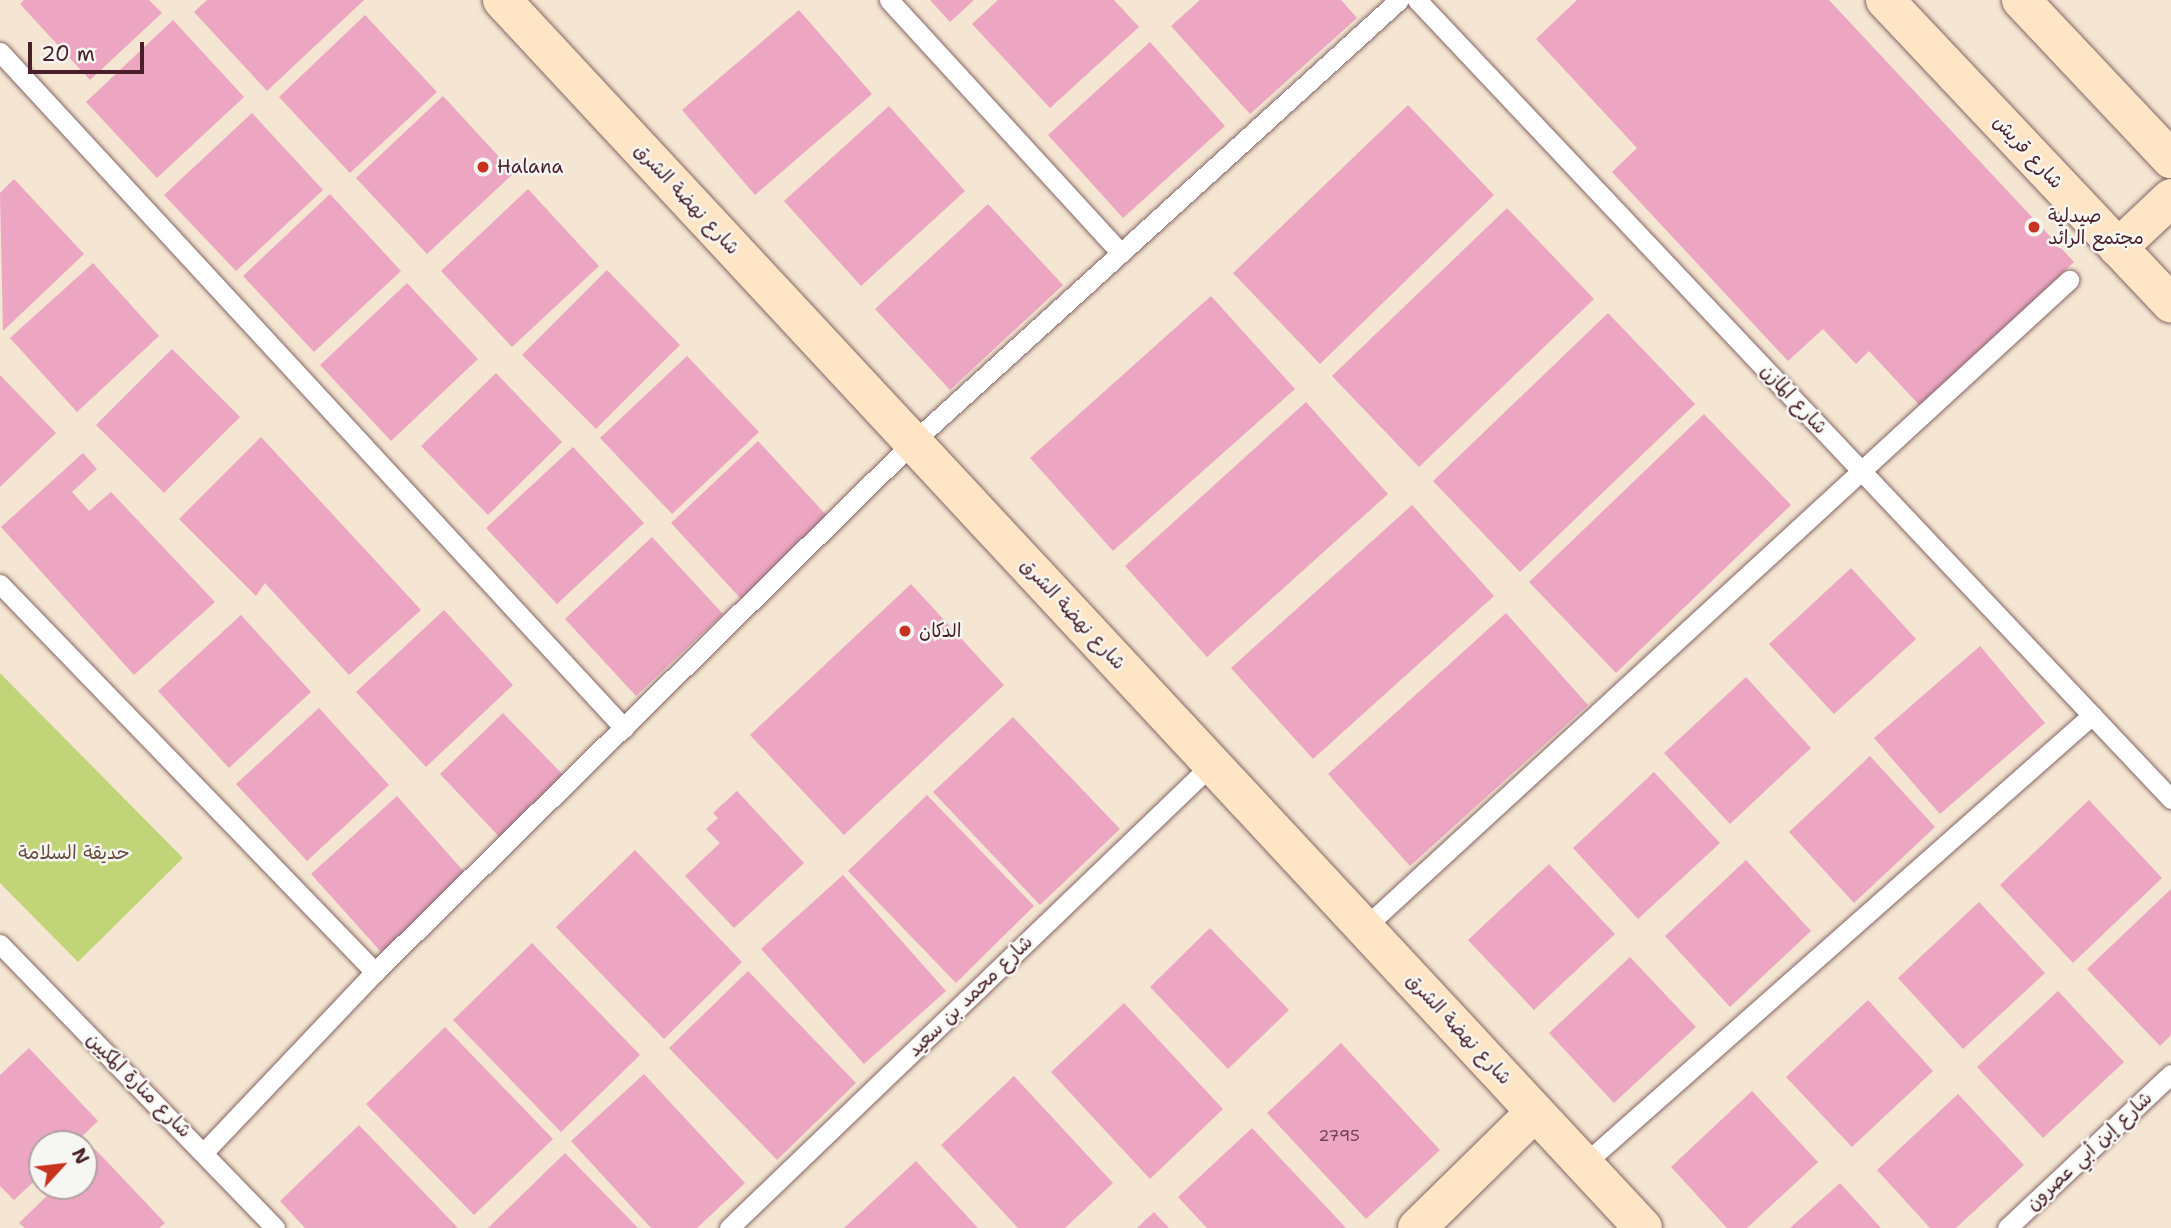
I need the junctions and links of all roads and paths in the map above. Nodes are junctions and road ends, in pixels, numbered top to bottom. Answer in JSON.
{"nodes":[{"id":1,"x":502,"y":0,"type":"edge"},
{"id":2,"x":889,"y":0,"type":"edge"},
{"id":3,"x":1399,"y":0,"type":"edge"},
{"id":4,"x":1417,"y":0,"type":"edge"},
{"id":5,"x":1885,"y":0,"type":"edge"},
{"id":6,"x":2021,"y":0,"type":"edge"},
{"id":7,"x":0,"y":52,"type":"edge"},
{"id":8,"x":2171,"y":159,"type":"edge"},
{"id":9,"x":2171,"y":198,"type":"edge"},
{"id":10,"x":2119,"y":248,"type":"junction"},
{"id":11,"x":1121,"y":253,"type":"junction"},
{"id":12,"x":2069,"y":280,"type":"dead end"},
{"id":13,"x":2171,"y":304,"type":"edge"},
{"id":14,"x":913,"y":442,"type":"junction"},
{"id":15,"x":1863,"y":473,"type":"junction"},
{"id":16,"x":0,"y":584,"type":"edge"},
{"id":17,"x":2092,"y":715,"type":"junction"},
{"id":18,"x":624,"y":728,"type":"junction"},
{"id":19,"x":1212,"y":764,"type":"junction"},
{"id":20,"x":2171,"y":799,"type":"edge"},
{"id":21,"x":1364,"y":928,"type":"junction"},
{"id":22,"x":0,"y":944,"type":"edge"},
{"id":23,"x":375,"y":972,"type":"junction"},
{"id":24,"x":2171,"y":1074,"type":"edge"},
{"id":25,"x":1535,"y":1112,"type":"junction"},
{"id":26,"x":204,"y":1152,"type":"junction"},
{"id":27,"x":1584,"y":1164,"type":"junction"},
{"id":28,"x":275,"y":1228,"type":"edge"},
{"id":29,"x":729,"y":1228,"type":"edge"},
{"id":30,"x":1417,"y":1228,"type":"edge"},
{"id":31,"x":1643,"y":1228,"type":"edge"},
{"id":32,"x":2007,"y":1228,"type":"edge"}],
"edges":[{"from":1,"to":14,"type":"street","name":"شارع نهضة الشرق"},
{"from":2,"to":11,"type":"lane"},
{"from":3,"to":11,"type":"lane"},
{"from":4,"to":15,"type":"lane","name":"شارع المازن"},
{"from":5,"to":10,"type":"street","name":"شارع قريش"},
{"from":6,"to":8,"type":"street"},
{"from":7,"to":18,"type":"lane"},
{"from":9,"to":10,"type":"street"},
{"from":10,"to":13,"type":"street","name":"شارع قريش"},
{"from":11,"to":14,"type":"lane"},
{"from":12,"to":15,"type":"lane"},
{"from":14,"to":18,"type":"lane"},
{"from":14,"to":19,"type":"street","name":"شارع نهضة الشرق"},
{"from":15,"to":17,"type":"lane","name":"شارع المازن"},
{"from":15,"to":21,"type":"lane"},
{"from":16,"to":23,"type":"lane"},
{"from":17,"to":20,"type":"lane","name":"شارع المازن"},
{"from":17,"to":27,"type":"lane"},
{"from":18,"to":23,"type":"lane"},
{"from":19,"to":21,"type":"street","name":"شارع نهضة الشرق"},
{"from":19,"to":29,"type":"lane","name":"شارع محمد بن سعيد"},
{"from":21,"to":25,"type":"street","name":"شارع نهضة الشرق"},
{"from":22,"to":26,"type":"lane","name":"شارع منارة المكيين"},
{"from":23,"to":26,"type":"lane"},
{"from":24,"to":32,"type":"lane","name":"شارع إبن أبي عصرون"},
{"from":25,"to":27,"type":"street","name":"شارع نهضة الشرق"},
{"from":25,"to":30,"type":"street"},
{"from":26,"to":28,"type":"lane","name":"شارع منارة المكيين"},
{"from":27,"to":31,"type":"street","name":"شارع نهضة الشرق"}]}
